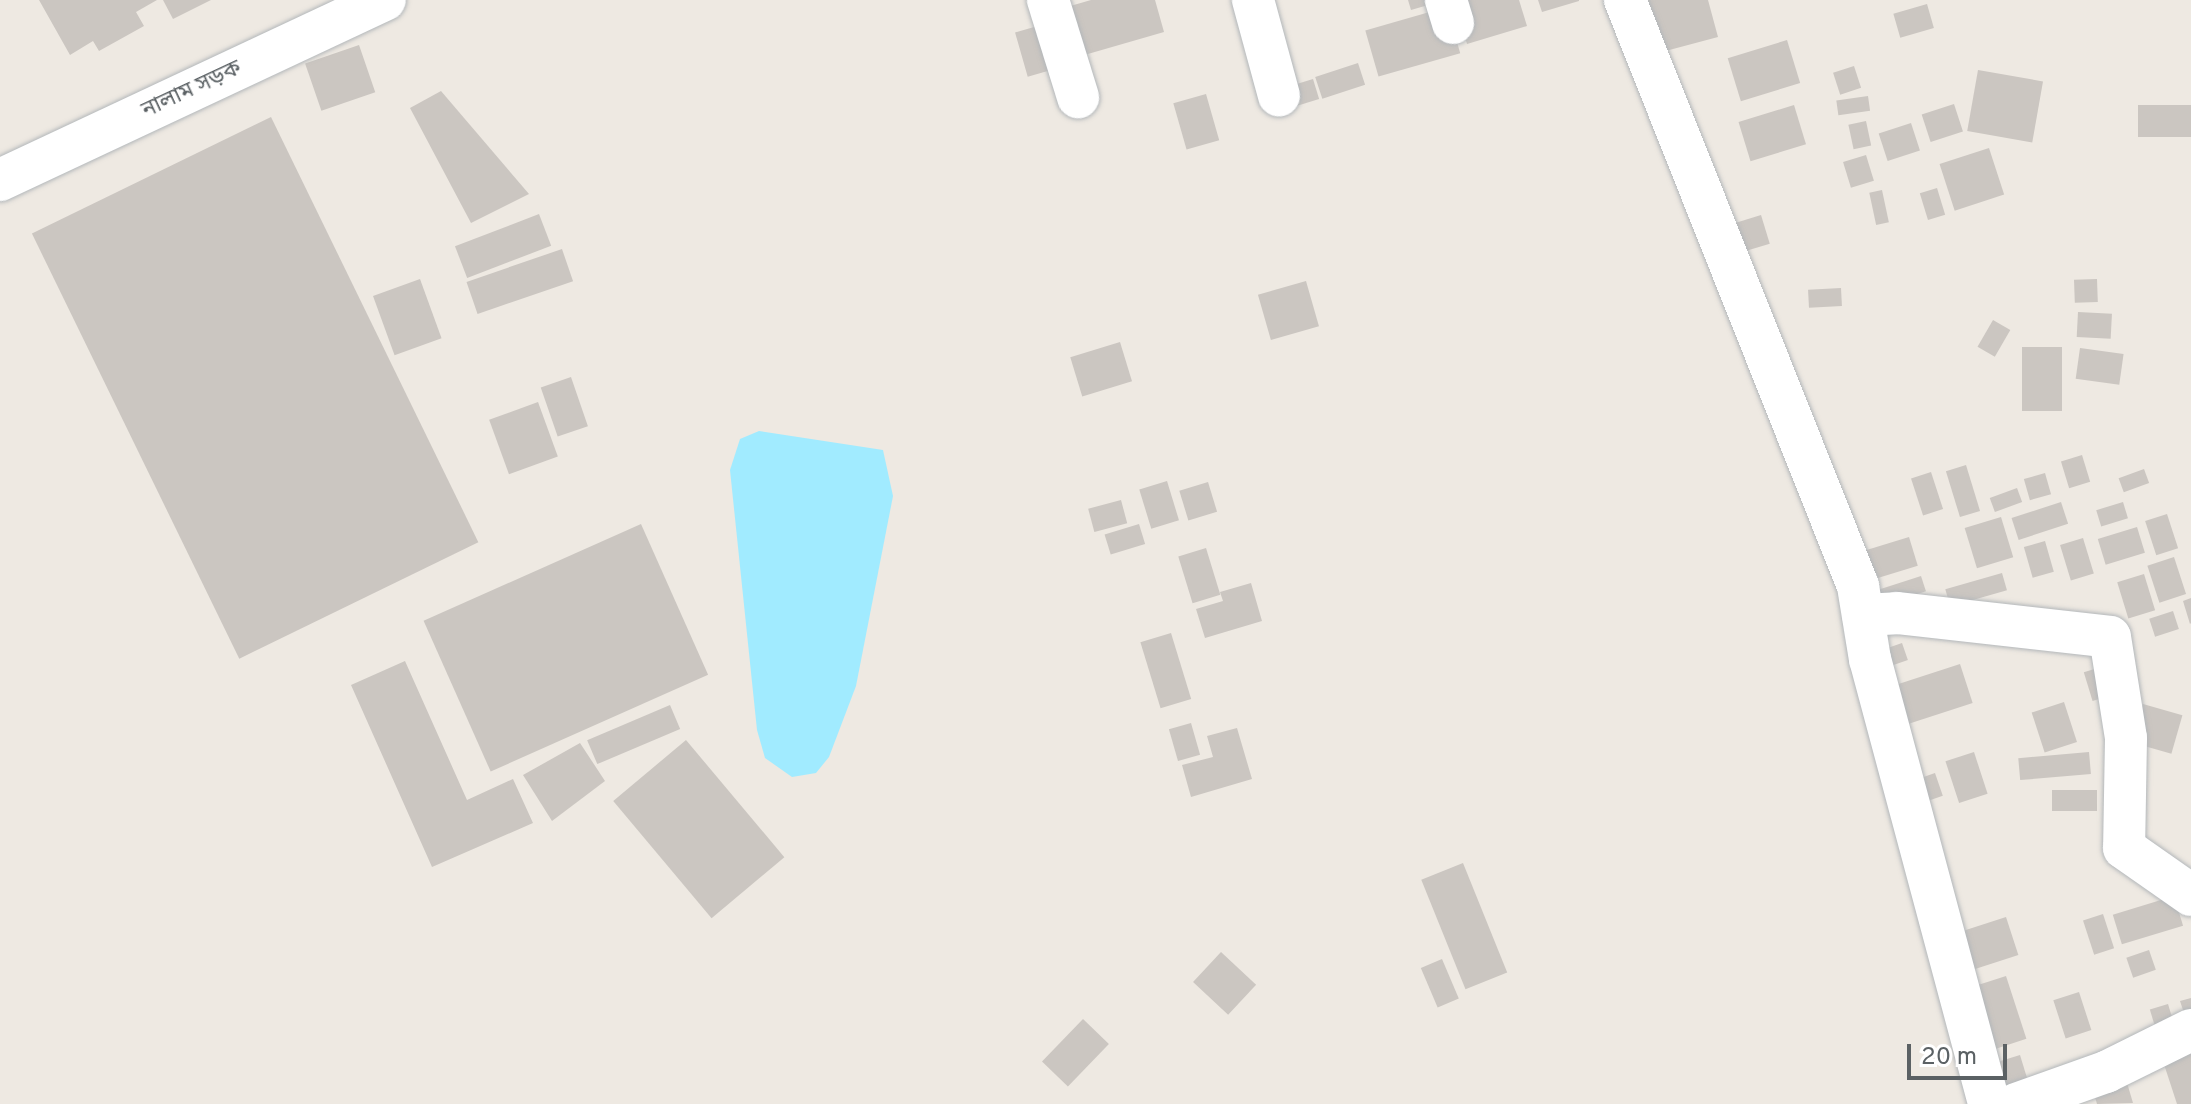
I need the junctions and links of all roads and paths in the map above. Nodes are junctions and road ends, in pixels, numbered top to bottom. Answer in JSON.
{"nodes":[{"id":1,"x":384,"y":0,"type":"edge"},
{"id":2,"x":1048,"y":0,"type":"edge"},
{"id":3,"x":1253,"y":0,"type":"edge"},
{"id":4,"x":1625,"y":0,"type":"edge"},
{"id":5,"x":1279,"y":96,"type":"dead end"},
{"id":6,"x":1078,"y":97,"type":"dead end"},
{"id":7,"x":0,"y":180,"type":"edge"},
{"id":8,"x":1863,"y":615,"type":"junction"},
{"id":9,"x":2191,"y":895,"type":"edge"},
{"id":10,"x":2191,"y":1030,"type":"edge"},
{"id":11,"x":1989,"y":1104,"type":"edge"},
{"id":12,"x":2016,"y":1104,"type":"edge"}],
"edges":[{"from":1,"to":7,"type":"street","name":"নালাম সড়ক"},
{"from":2,"to":6,"type":"street"},
{"from":3,"to":5,"type":"street"},
{"from":4,"to":8,"type":"street"},
{"from":8,"to":9,"type":"street"},
{"from":8,"to":11,"type":"street"},
{"from":10,"to":12,"type":"street"}]}
